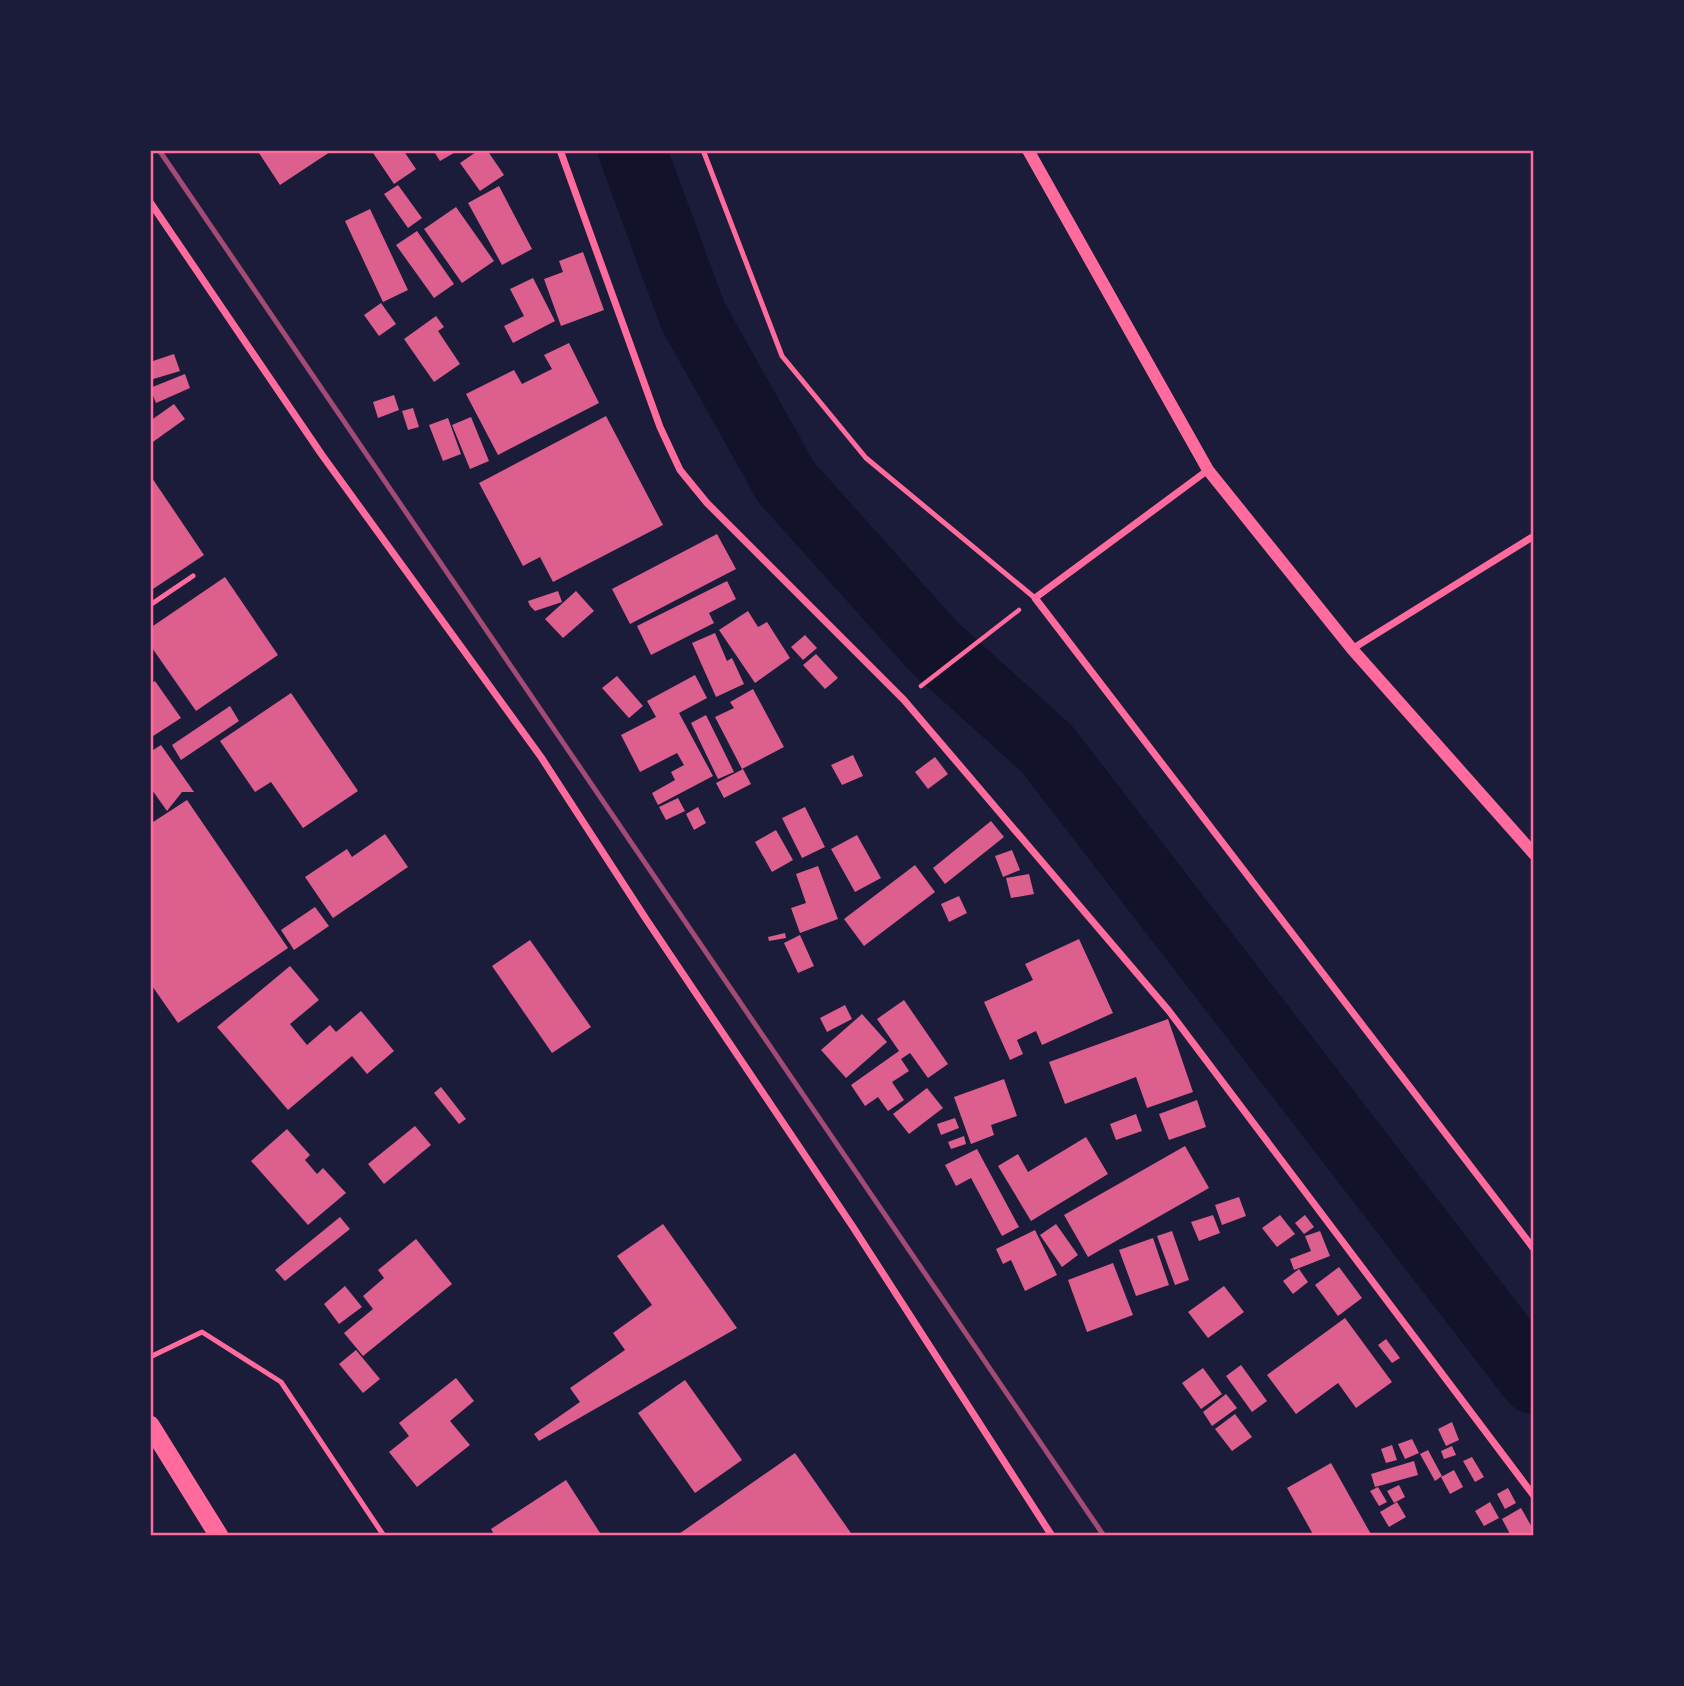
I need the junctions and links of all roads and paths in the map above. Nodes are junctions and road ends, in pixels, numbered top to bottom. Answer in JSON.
{"nodes":[{"id":1,"x":561,"y":150,"type":"edge"},
{"id":2,"x":703,"y":150,"type":"edge"},
{"id":3,"x":1028,"y":150,"type":"edge"},
{"id":4,"x":150,"y":202,"type":"edge"},
{"id":5,"x":1208,"y":470,"type":"junction"},
{"id":6,"x":1534,"y":536,"type":"edge"},
{"id":7,"x":193,"y":576,"type":"dead end"},
{"id":8,"x":1035,"y":598,"type":"junction"},
{"id":9,"x":150,"y":605,"type":"edge"},
{"id":10,"x":1352,"y":649,"type":"junction"},
{"id":11,"x":904,"y":700,"type":"junction"},
{"id":12,"x":1534,"y":854,"type":"edge"},
{"id":13,"x":1534,"y":1249,"type":"edge"},
{"id":14,"x":150,"y":1357,"type":"edge"},
{"id":15,"x":150,"y":1424,"type":"edge"},
{"id":16,"x":1534,"y":1496,"type":"edge"},
{"id":17,"x":219,"y":1535,"type":"edge"},
{"id":18,"x":384,"y":1535,"type":"edge"},
{"id":19,"x":1052,"y":1535,"type":"edge"}],
"edges":[{"from":1,"to":11,"type":"street"},
{"from":2,"to":8,"type":"lane"},
{"from":3,"to":5,"type":"street"},
{"from":4,"to":19,"type":"street"},
{"from":5,"to":8,"type":"street"},
{"from":5,"to":10,"type":"street"},
{"from":6,"to":10,"type":"street"},
{"from":7,"to":9,"type":"lane"},
{"from":8,"to":11,"type":"path"},
{"from":8,"to":13,"type":"street"},
{"from":10,"to":12,"type":"street"},
{"from":11,"to":16,"type":"street"},
{"from":14,"to":18,"type":"lane"},
{"from":15,"to":17,"type":"highway"}]}
